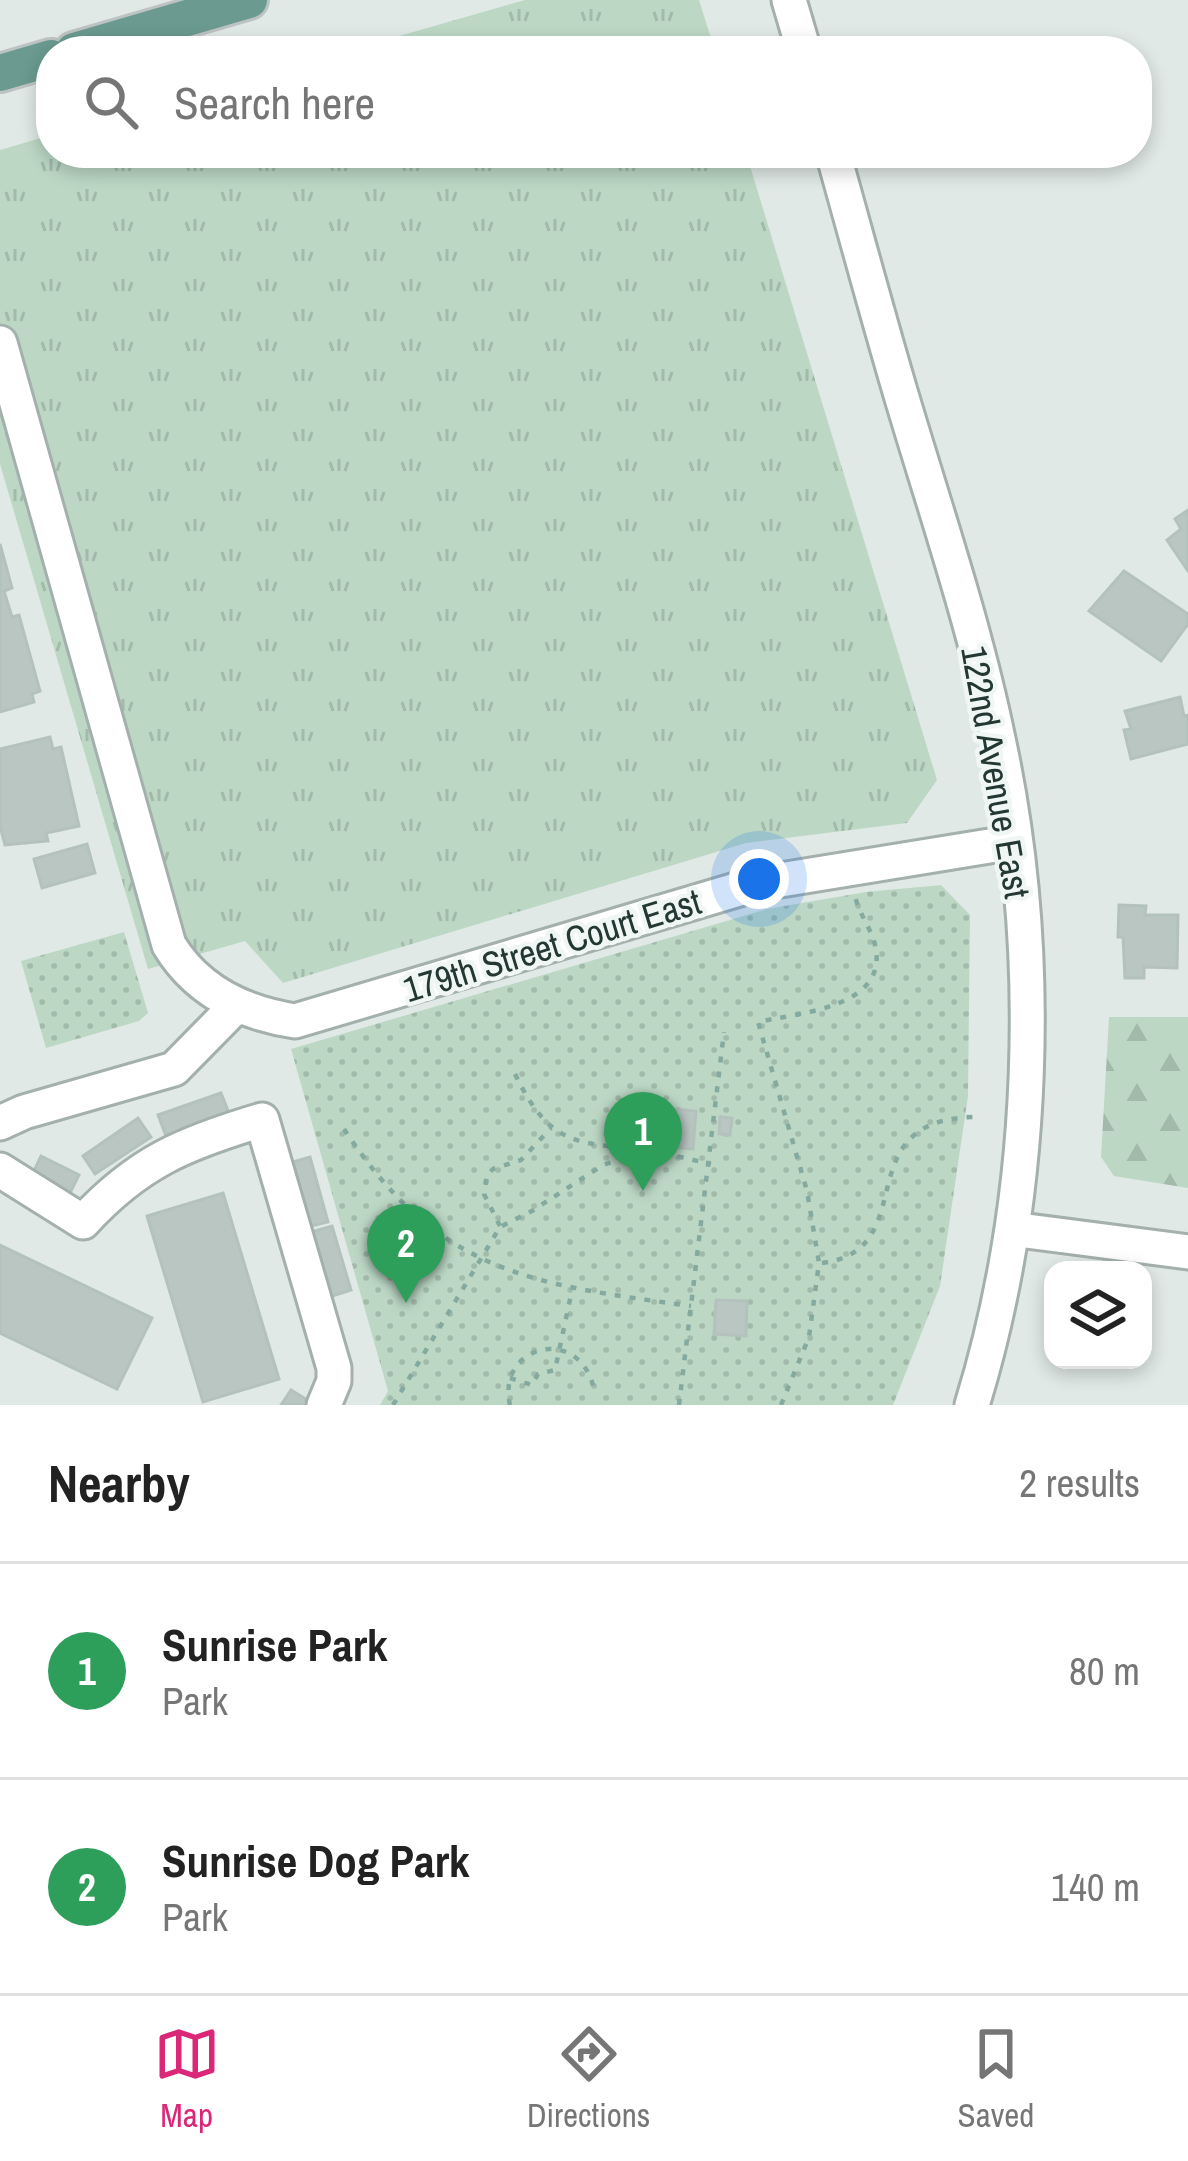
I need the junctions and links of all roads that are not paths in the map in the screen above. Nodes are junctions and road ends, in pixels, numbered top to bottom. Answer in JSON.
{"nodes":[{"id":1,"x":249,"y":0,"type":"edge"},
{"id":2,"x":789,"y":0,"type":"edge"},
{"id":3,"x":125,"y":36,"type":"edge"},
{"id":4,"x":800,"y":36,"type":"edge"},
{"id":5,"x":36,"y":62,"type":"edge"},
{"id":6,"x":0,"y":73,"type":"edge"},
{"id":7,"x":837,"y":168,"type":"edge"},
{"id":8,"x":0,"y":344,"type":"edge"},
{"id":9,"x":1014,"y":842,"type":"junction"},
{"id":10,"x":236,"y":1006,"type":"junction"},
{"id":11,"x":0,"y":1123,"type":"edge"},
{"id":12,"x":0,"y":1170,"type":"edge"},
{"id":13,"x":1012,"y":1229,"type":"junction"},
{"id":14,"x":1188,"y":1252,"type":"edge"},
{"id":15,"x":324,"y":1405,"type":"edge"},
{"id":16,"x":972,"y":1405,"type":"edge"}],
"edges":[{"from":1,"to":3,"type":"main road"},
{"from":2,"to":4,"type":"street"},
{"from":5,"to":6,"type":"main road"},
{"from":7,"to":9,"type":"street","name":"122nd Avenue East"},
{"from":8,"to":10,"type":"street"},
{"from":9,"to":10,"type":"street","name":"179th Street Court East"},
{"from":9,"to":13,"type":"street","name":"122nd Avenue East"},
{"from":10,"to":11,"type":"street"},
{"from":12,"to":15,"type":"street"},
{"from":13,"to":14,"type":"street"},
{"from":13,"to":16,"type":"street","name":"122nd Avenue East"}]}
